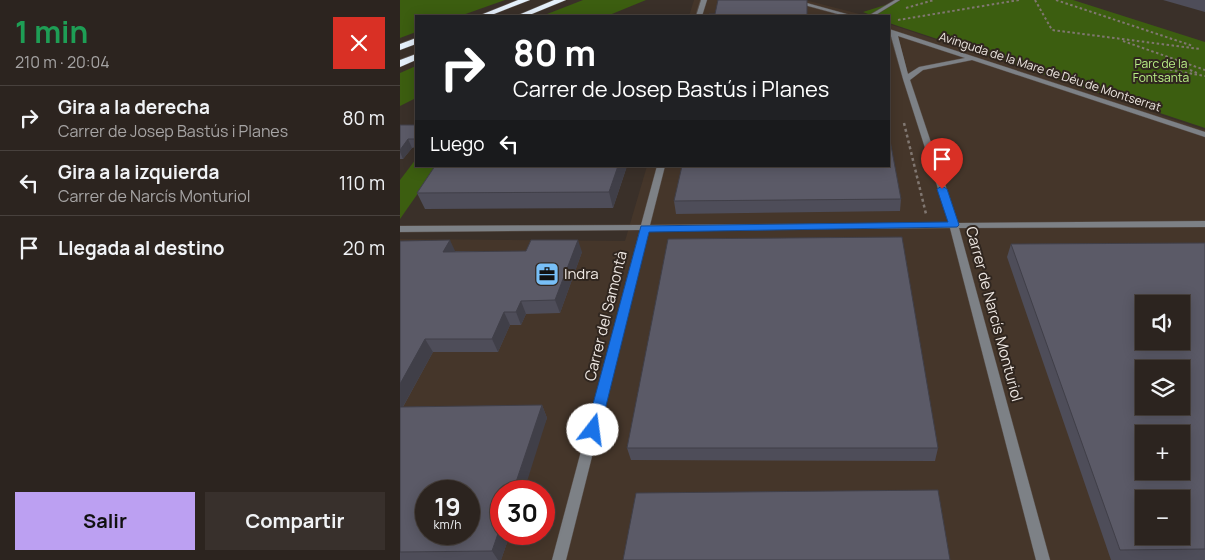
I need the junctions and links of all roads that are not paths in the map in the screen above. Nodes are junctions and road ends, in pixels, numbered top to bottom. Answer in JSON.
{"nodes":[{"id":1,"x":526,"y":0,"type":"edge"},
{"id":2,"x":562,"y":0,"type":"edge"},
{"id":3,"x":704,"y":0,"type":"edge"},
{"id":4,"x":789,"y":0,"type":"edge"},
{"id":5,"x":898,"y":0,"type":"edge"},
{"id":6,"x":485,"y":15,"type":"edge"},
{"id":7,"x":523,"y":15,"type":"edge"},
{"id":8,"x":699,"y":15,"type":"edge"},
{"id":9,"x":847,"y":15,"type":"edge"},
{"id":10,"x":873,"y":15,"type":"edge"},
{"id":11,"x":891,"y":32,"type":"edge"},
{"id":12,"x":415,"y":41,"type":"edge"},
{"id":13,"x":400,"y":47,"type":"edge"},
{"id":14,"x":415,"y":57,"type":"edge"},
{"id":15,"x":974,"y":58,"type":"junction"},
{"id":16,"x":400,"y":64,"type":"edge"},
{"id":17,"x":906,"y":79,"type":"junction"},
{"id":18,"x":1205,"y":135,"type":"edge"},
{"id":19,"x":661,"y":167,"type":"edge"},
{"id":20,"x":1205,"y":224,"type":"edge"},
{"id":21,"x":954,"y":225,"type":"junction"},
{"id":22,"x":400,"y":229,"type":"edge"},
{"id":23,"x":645,"y":229,"type":"junction"},
{"id":24,"x":559,"y":560,"type":"edge"},
{"id":25,"x":1043,"y":560,"type":"edge"}],
"edges":[{"from":1,"to":6,"type":"highway"},
{"from":2,"to":7,"type":"highway"},
{"from":3,"to":8,"type":"street"},
{"from":4,"to":9,"type":"street"},
{"from":5,"to":10,"type":"lane"},
{"from":11,"to":15,"type":"street","name":"Avinguda de la Mare de Déu de Montserrat"},
{"from":11,"to":17,"type":"street","name":"Carrer de Narcís Monturiol"},
{"from":12,"to":13,"type":"highway"},
{"from":14,"to":16,"type":"highway"},
{"from":15,"to":17,"type":"street"},
{"from":15,"to":18,"type":"street","name":"Avinguda de la Mare de Déu de Montserrat"},
{"from":17,"to":21,"type":"street","name":"Carrer de Narcís Monturiol"},
{"from":19,"to":23,"type":"street","name":"Carrer del Samontà"},
{"from":20,"to":21,"type":"street"},
{"from":21,"to":23,"type":"street"},
{"from":21,"to":25,"type":"street","name":"Carrer de Narcís Monturiol"},
{"from":22,"to":23,"type":"street"},
{"from":23,"to":24,"type":"street","name":"Carrer del Samontà"}]}
